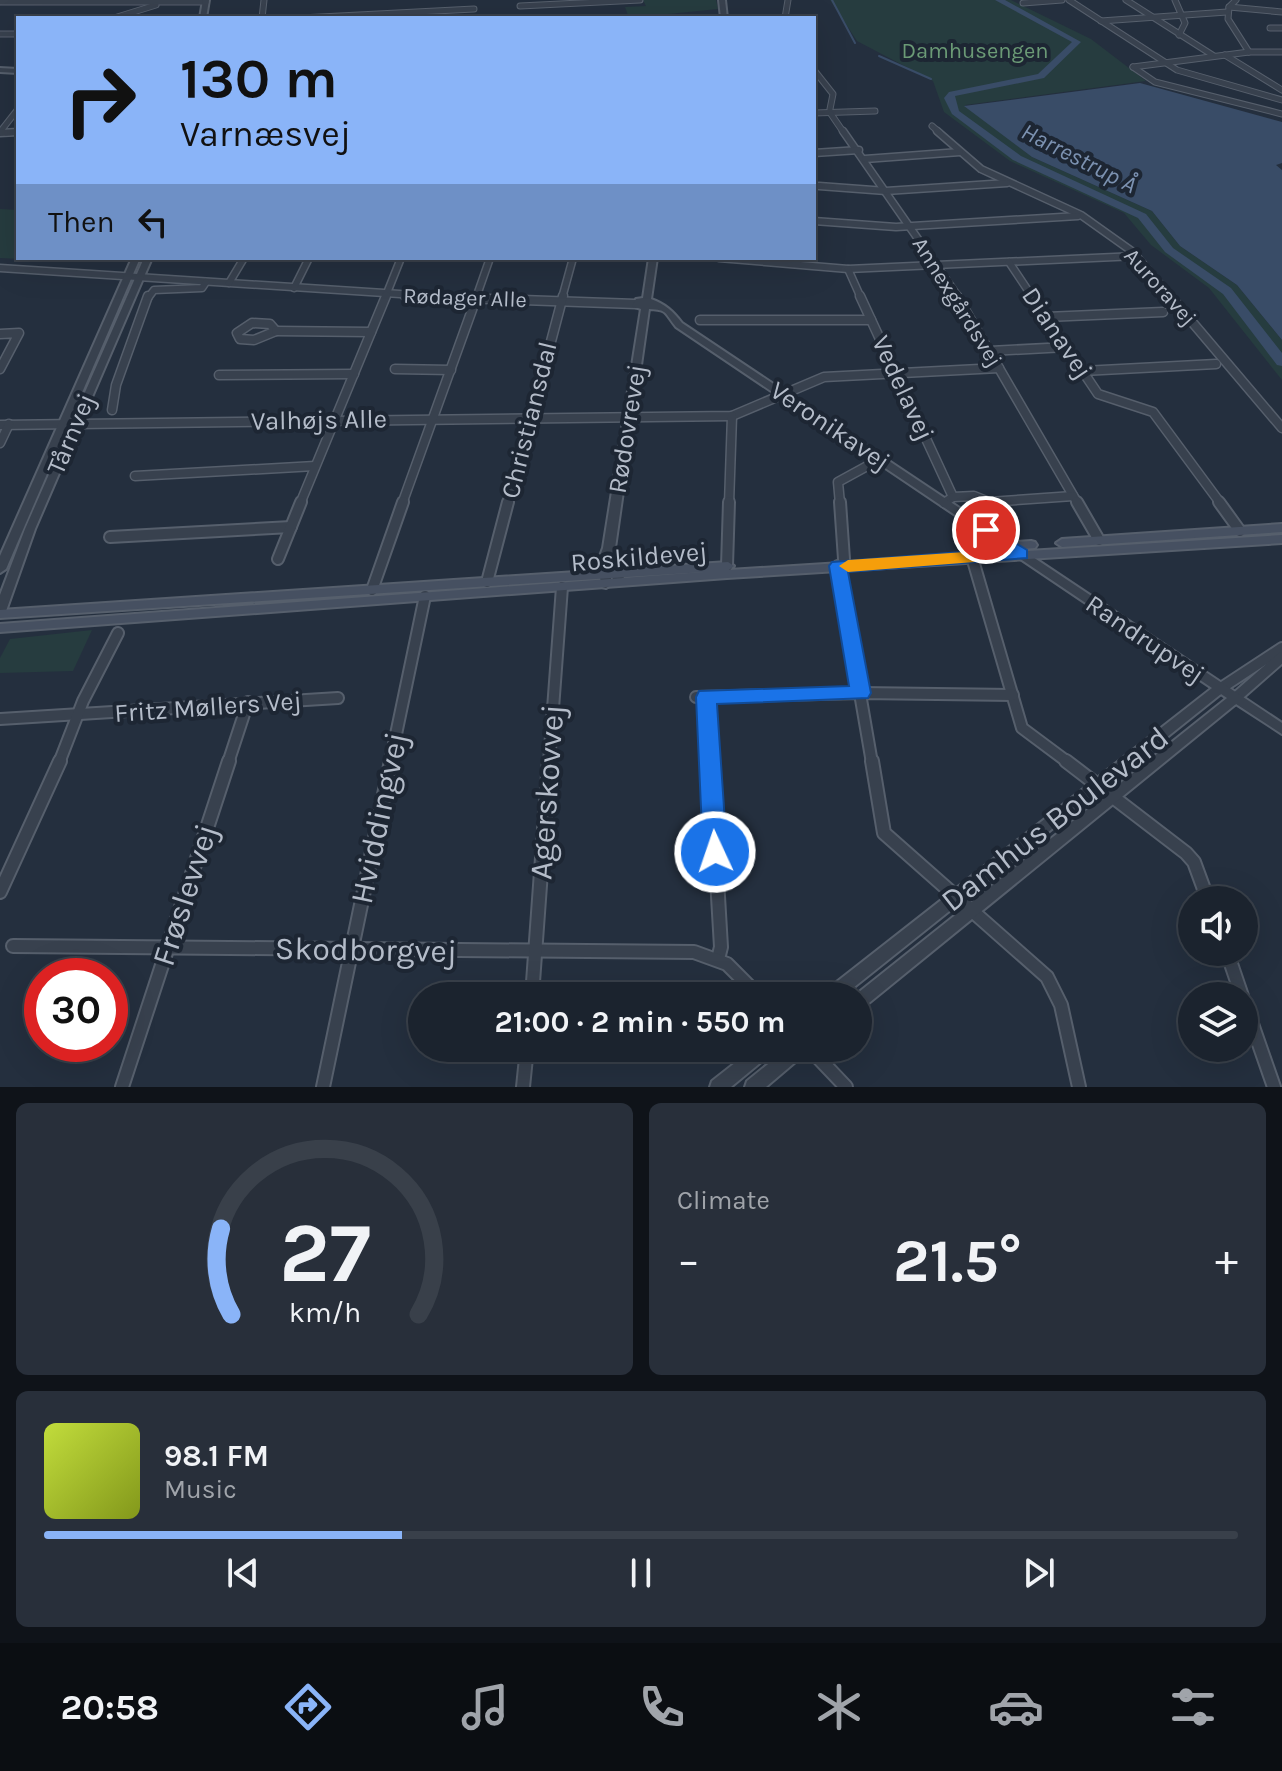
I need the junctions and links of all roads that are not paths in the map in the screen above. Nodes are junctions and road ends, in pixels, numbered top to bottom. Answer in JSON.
{"nodes":[{"id":1,"x":640,"y":0,"type":"edge"},
{"id":2,"x":1062,"y":0,"type":"edge"},
{"id":3,"x":1069,"y":0,"type":"edge"},
{"id":4,"x":1126,"y":0,"type":"edge"},
{"id":5,"x":1175,"y":0,"type":"edge"},
{"id":6,"x":1236,"y":0,"type":"edge"},
{"id":7,"x":208,"y":1,"type":"edge"},
{"id":8,"x":0,"y":2,"type":"edge"},
{"id":9,"x":159,"y":3,"type":"junction"},
{"id":10,"x":1023,"y":3,"type":"dead end"},
{"id":11,"x":520,"y":6,"type":"dead end"},
{"id":12,"x":474,"y":9,"type":"dead end"},
{"id":13,"x":1228,"y":10,"type":"junction"},
{"id":14,"x":1282,"y":12,"type":"edge"},
{"id":15,"x":1182,"y":15,"type":"junction"},
{"id":16,"x":120,"y":16,"type":"edge"},
{"id":17,"x":346,"y":16,"type":"edge"},
{"id":18,"x":1151,"y":17,"type":"junction"},
{"id":19,"x":1101,"y":21,"type":"junction"},
{"id":20,"x":1270,"y":28,"type":"dead end"},
{"id":21,"x":1282,"y":28,"type":"edge"},
{"id":22,"x":1179,"y":35,"type":"junction"},
{"id":23,"x":1249,"y":52,"type":"junction"},
{"id":24,"x":1266,"y":52,"type":"junction"},
{"id":25,"x":1282,"y":52,"type":"edge"},
{"id":26,"x":1225,"y":55,"type":"junction"},
{"id":27,"x":1214,"y":56,"type":"junction"},
{"id":28,"x":1282,"y":61,"type":"edge"},
{"id":29,"x":1163,"y":62,"type":"junction"},
{"id":30,"x":816,"y":73,"type":"edge"},
{"id":31,"x":1282,"y":90,"type":"edge"},
{"id":32,"x":1282,"y":102,"type":"edge"},
{"id":33,"x":1271,"y":110,"type":"junction"},
{"id":34,"x":830,"y":111,"type":"junction"},
{"id":35,"x":875,"y":111,"type":"dead end"},
{"id":36,"x":16,"y":112,"type":"edge"},
{"id":37,"x":816,"y":113,"type":"edge"},
{"id":38,"x":1282,"y":114,"type":"edge"},
{"id":39,"x":932,"y":126,"type":"dead end"},
{"id":40,"x":0,"y":134,"type":"edge"},
{"id":41,"x":859,"y":150,"type":"junction"},
{"id":42,"x":960,"y":152,"type":"junction"},
{"id":43,"x":816,"y":153,"type":"edge"},
{"id":44,"x":865,"y":159,"type":"junction"},
{"id":45,"x":1011,"y":183,"type":"junction"},
{"id":46,"x":819,"y":186,"type":"dead end"},
{"id":47,"x":886,"y":191,"type":"junction"},
{"id":48,"x":1081,"y":215,"type":"junction"},
{"id":49,"x":816,"y":221,"type":"edge"},
{"id":50,"x":910,"y":227,"type":"junction"},
{"id":51,"x":1137,"y":256,"type":"junction"},
{"id":52,"x":135,"y":260,"type":"edge"},
{"id":53,"x":147,"y":260,"type":"edge"},
{"id":54,"x":243,"y":260,"type":"edge"},
{"id":55,"x":308,"y":260,"type":"edge"},
{"id":56,"x":400,"y":260,"type":"edge"},
{"id":57,"x":489,"y":260,"type":"edge"},
{"id":58,"x":572,"y":260,"type":"edge"},
{"id":59,"x":653,"y":260,"type":"edge"},
{"id":60,"x":742,"y":260,"type":"edge"},
{"id":61,"x":1009,"y":262,"type":"junction"},
{"id":62,"x":936,"y":264,"type":"junction"},
{"id":63,"x":0,"y":268,"type":"edge"},
{"id":64,"x":848,"y":269,"type":"junction"},
{"id":65,"x":127,"y":276,"type":"junction"},
{"id":66,"x":139,"y":277,"type":"junction"},
{"id":67,"x":206,"y":282,"type":"junction"},
{"id":68,"x":229,"y":283,"type":"junction"},
{"id":69,"x":294,"y":288,"type":"junction"},
{"id":70,"x":386,"y":295,"type":"junction"},
{"id":71,"x":477,"y":298,"type":"junction"},
{"id":72,"x":559,"y":301,"type":"junction"},
{"id":73,"x":646,"y":305,"type":"junction"},
{"id":74,"x":1163,"y":312,"type":"dead end"},
{"id":75,"x":1046,"y":317,"type":"junction"},
{"id":76,"x":700,"y":320,"type":"dead end"},
{"id":77,"x":871,"y":320,"type":"junction"},
{"id":78,"x":276,"y":331,"type":"junction"},
{"id":79,"x":371,"y":332,"type":"junction"},
{"id":80,"x":0,"y":334,"type":"edge"},
{"id":81,"x":1066,"y":347,"type":"junction"},
{"id":82,"x":990,"y":351,"type":"junction"},
{"id":83,"x":1216,"y":364,"type":"dead end"},
{"id":84,"x":999,"y":368,"type":"junction"},
{"id":85,"x":0,"y":369,"type":"edge"},
{"id":86,"x":395,"y":369,"type":"dead end"},
{"id":87,"x":451,"y":370,"type":"junction"},
{"id":88,"x":1083,"y":371,"type":"junction"},
{"id":89,"x":896,"y":373,"type":"junction"},
{"id":90,"x":354,"y":374,"type":"junction"},
{"id":91,"x":219,"y":375,"type":"dead end"},
{"id":92,"x":784,"y":394,"type":"junction"},
{"id":93,"x":112,"y":410,"type":"dead end"},
{"id":94,"x":732,"y":416,"type":"junction"},
{"id":95,"x":629,"y":417,"type":"junction"},
{"id":96,"x":530,"y":418,"type":"junction"},
{"id":97,"x":434,"y":419,"type":"junction"},
{"id":98,"x":334,"y":420,"type":"junction"},
{"id":99,"x":77,"y":423,"type":"junction"},
{"id":100,"x":4,"y":424,"type":"edge"},
{"id":101,"x":62,"y":424,"type":"junction"},
{"id":102,"x":1282,"y":428,"type":"edge"},
{"id":103,"x":1,"y":437,"type":"edge"},
{"id":104,"x":880,"y":459,"type":"junction"},
{"id":105,"x":315,"y":466,"type":"junction"},
{"id":106,"x":135,"y":476,"type":"dead end"},
{"id":107,"x":1073,"y":496,"type":"junction"},
{"id":108,"x":948,"y":500,"type":"junction"},
{"id":109,"x":291,"y":527,"type":"junction"},
{"id":110,"x":1282,"y":528,"type":"edge"},
{"id":111,"x":1240,"y":531,"type":"junction"},
{"id":112,"x":110,"y":537,"type":"dead end"},
{"id":113,"x":1282,"y":539,"type":"edge"},
{"id":114,"x":1099,"y":540,"type":"junction"},
{"id":115,"x":1015,"y":550,"type":"junction"},
{"id":116,"x":972,"y":557,"type":"junction"},
{"id":117,"x":278,"y":559,"type":"dead end"},
{"id":118,"x":841,"y":562,"type":"junction"},
{"id":119,"x":727,"y":566,"type":"junction"},
{"id":120,"x":0,"y":569,"type":"edge"},
{"id":121,"x":612,"y":579,"type":"junction"},
{"id":122,"x":487,"y":582,"type":"junction"},
{"id":123,"x":562,"y":587,"type":"junction"},
{"id":124,"x":372,"y":590,"type":"junction"},
{"id":125,"x":425,"y":596,"type":"junction"},
{"id":126,"x":0,"y":613,"type":"edge"},
{"id":127,"x":0,"y":628,"type":"edge"},
{"id":128,"x":118,"y":633,"type":"dead end"},
{"id":129,"x":1282,"y":648,"type":"edge"},
{"id":130,"x":1282,"y":657,"type":"edge"},
{"id":131,"x":1218,"y":690,"type":"junction"},
{"id":132,"x":861,"y":693,"type":"junction"},
{"id":133,"x":1013,"y":695,"type":"junction"},
{"id":134,"x":338,"y":698,"type":"dead end"},
{"id":135,"x":1233,"y":700,"type":"junction"},
{"id":136,"x":248,"y":702,"type":"junction"},
{"id":137,"x":78,"y":718,"type":"junction"},
{"id":138,"x":0,"y":719,"type":"edge"},
{"id":139,"x":1282,"y":729,"type":"edge"},
{"id":140,"x":1098,"y":785,"type":"junction"},
{"id":141,"x":1112,"y":798,"type":"junction"},
{"id":142,"x":1204,"y":886,"type":"edge"},
{"id":143,"x":0,"y":892,"type":"edge"},
{"id":144,"x":956,"y":897,"type":"junction"},
{"id":145,"x":972,"y":911,"type":"junction"},
{"id":146,"x":13,"y":946,"type":"dead end"},
{"id":147,"x":168,"y":949,"type":"junction"},
{"id":148,"x":352,"y":949,"type":"junction"},
{"id":149,"x":536,"y":952,"type":"junction"},
{"id":150,"x":718,"y":959,"type":"junction"},
{"id":151,"x":533,"y":982,"type":"edge"},
{"id":152,"x":746,"y":982,"type":"edge"},
{"id":153,"x":849,"y":982,"type":"edge"},
{"id":154,"x":872,"y":991,"type":"edge"},
{"id":155,"x":1258,"y":1042,"type":"edge"},
{"id":156,"x":526,"y":1062,"type":"edge"},
{"id":157,"x":749,"y":1062,"type":"edge"},
{"id":158,"x":783,"y":1062,"type":"edge"},
{"id":159,"x":822,"y":1062,"type":"edge"},
{"id":160,"x":122,"y":1087,"type":"edge"},
{"id":161,"x":323,"y":1087,"type":"edge"},
{"id":162,"x":523,"y":1087,"type":"edge"},
{"id":163,"x":718,"y":1087,"type":"edge"},
{"id":164,"x":753,"y":1087,"type":"edge"},
{"id":165,"x":846,"y":1087,"type":"edge"},
{"id":166,"x":1079,"y":1087,"type":"edge"},
{"id":167,"x":1274,"y":1087,"type":"edge"}],
"edges":[{"from":1,"to":11,"type":"street"},
{"from":2,"to":10,"type":"street"},
{"from":3,"to":19,"type":"street"},
{"from":4,"to":18,"type":"street"},
{"from":5,"to":15,"type":"street"},
{"from":6,"to":13,"type":"street"},
{"from":7,"to":9,"type":"street"},
{"from":8,"to":9,"type":"street"},
{"from":9,"to":16,"type":"street"},
{"from":12,"to":17,"type":"street"},
{"from":13,"to":14,"type":"street"},
{"from":13,"to":15,"type":"street"},
{"from":13,"to":23,"type":"street"},
{"from":15,"to":18,"type":"street"},
{"from":15,"to":22,"type":"street"},
{"from":18,"to":19,"type":"street"},
{"from":18,"to":22,"type":"street"},
{"from":19,"to":29,"type":"street"},
{"from":20,"to":21,"type":"street"},
{"from":22,"to":27,"type":"street"},
{"from":23,"to":24,"type":"street"},
{"from":23,"to":26,"type":"street"},
{"from":24,"to":25,"type":"street"},
{"from":24,"to":28,"type":"street"},
{"from":26,"to":27,"type":"street"},
{"from":26,"to":31,"type":"street"},
{"from":27,"to":29,"type":"street"},
{"from":29,"to":32,"type":"street"},
{"from":29,"to":33,"type":"street"},
{"from":30,"to":34,"type":"street","name":"Annexgårdsvej"},
{"from":32,"to":33,"type":"street"},
{"from":33,"to":38,"type":"street"},
{"from":34,"to":35,"type":"street"},
{"from":34,"to":37,"type":"street"},
{"from":34,"to":41,"type":"street","name":"Annexgårdsvej"},
{"from":36,"to":40,"type":"street"},
{"from":39,"to":42,"type":"street","name":"Auroravej"},
{"from":41,"to":43,"type":"street"},
{"from":41,"to":44,"type":"street","name":"Annexgårdsvej"},
{"from":42,"to":44,"type":"street"},
{"from":42,"to":45,"type":"street","name":"Auroravej"},
{"from":44,"to":47,"type":"street","name":"Annexgårdsvej"},
{"from":45,"to":47,"type":"street"},
{"from":45,"to":48,"type":"street","name":"Auroravej"},
{"from":46,"to":47,"type":"street"},
{"from":47,"to":50,"type":"street","name":"Annexgårdsvej"},
{"from":48,"to":50,"type":"street"},
{"from":48,"to":51,"type":"street","name":"Auroravej"},
{"from":49,"to":50,"type":"street"},
{"from":50,"to":62,"type":"street","name":"Annexgårdsvej"},
{"from":51,"to":61,"type":"street"},
{"from":51,"to":102,"type":"street","name":"Auroravej"},
{"from":52,"to":65,"type":"street","name":"Tårnvej"},
{"from":53,"to":66,"type":"street","name":"Tårnvej"},
{"from":54,"to":68,"type":"street"},
{"from":55,"to":69,"type":"street"},
{"from":56,"to":70,"type":"street"},
{"from":57,"to":71,"type":"street"},
{"from":58,"to":72,"type":"street","name":"Christiansdal"},
{"from":59,"to":73,"type":"street","name":"Rødovrevej"},
{"from":60,"to":64,"type":"street"},
{"from":61,"to":62,"type":"street"},
{"from":61,"to":75,"type":"street","name":"Dianavej"},
{"from":62,"to":64,"type":"street"},
{"from":62,"to":82,"type":"street","name":"Annexgårdsvej"},
{"from":63,"to":65,"type":"street","name":"Rødager Alle"},
{"from":64,"to":77,"type":"street","name":"Vedelavej"},
{"from":65,"to":66,"type":"street","name":"Rødager Alle"},
{"from":65,"to":101,"type":"street","name":"Tårnvej"},
{"from":66,"to":67,"type":"street","name":"Rødager Alle"},
{"from":66,"to":99,"type":"street","name":"Tårnvej"},
{"from":67,"to":68,"type":"street","name":"Rødager Alle"},
{"from":67,"to":93,"type":"street","name":"Rødager Alle"},
{"from":68,"to":69,"type":"street","name":"Rødager Alle"},
{"from":69,"to":70,"type":"street","name":"Rødager Alle"},
{"from":70,"to":71,"type":"street","name":"Rødager Alle"},
{"from":70,"to":79,"type":"street"},
{"from":71,"to":72,"type":"street","name":"Rødager Alle"},
{"from":71,"to":87,"type":"street"},
{"from":72,"to":73,"type":"street","name":"Rødager Alle"},
{"from":72,"to":96,"type":"street","name":"Christiansdal"},
{"from":73,"to":92,"type":"street","name":"Veronikavej"},
{"from":73,"to":95,"type":"street","name":"Rødovrevej"},
{"from":74,"to":75,"type":"street"},
{"from":75,"to":81,"type":"street","name":"Dianavej"},
{"from":76,"to":77,"type":"street"},
{"from":77,"to":89,"type":"street","name":"Vedelavej"},
{"from":78,"to":78,"type":"street"},
{"from":78,"to":79,"type":"street"},
{"from":79,"to":90,"type":"street"},
{"from":80,"to":85,"type":"street"},
{"from":81,"to":82,"type":"street"},
{"from":81,"to":88,"type":"street","name":"Dianavej"},
{"from":82,"to":84,"type":"street","name":"Annexgårdsvej"},
{"from":83,"to":88,"type":"street"},
{"from":84,"to":89,"type":"street"},
{"from":84,"to":107,"type":"street","name":"Annexgårdsvej"},
{"from":86,"to":87,"type":"street"},
{"from":87,"to":97,"type":"street"},
{"from":88,"to":111,"type":"street","name":"Dianavej"},
{"from":89,"to":92,"type":"street"},
{"from":89,"to":108,"type":"street","name":"Vedelavej"},
{"from":90,"to":91,"type":"street"},
{"from":90,"to":98,"type":"street"},
{"from":92,"to":94,"type":"street"},
{"from":92,"to":104,"type":"street","name":"Veronikavej"},
{"from":94,"to":95,"type":"street","name":"Valhøjs Alle"},
{"from":94,"to":119,"type":"street"},
{"from":95,"to":96,"type":"street","name":"Valhøjs Alle"},
{"from":95,"to":121,"type":"street","name":"Rødovrevej"},
{"from":96,"to":97,"type":"street","name":"Valhøjs Alle"},
{"from":96,"to":122,"type":"street","name":"Christiansdal"},
{"from":97,"to":98,"type":"street","name":"Valhøjs Alle"},
{"from":97,"to":124,"type":"street"},
{"from":98,"to":99,"type":"street","name":"Valhøjs Alle"},
{"from":98,"to":105,"type":"street"},
{"from":99,"to":101,"type":"street","name":"Valhøjs Alle"},
{"from":99,"to":126,"type":"street","name":"Tårnvej"},
{"from":100,"to":101,"type":"street","name":"Valhøjs Alle"},
{"from":100,"to":103,"type":"street","name":"Valhøjs Alle"},
{"from":101,"to":120,"type":"street","name":"Tårnvej"},
{"from":104,"to":108,"type":"street","name":"Veronikavej"},
{"from":104,"to":118,"type":"street"},
{"from":105,"to":106,"type":"street"},
{"from":105,"to":109,"type":"street"},
{"from":107,"to":108,"type":"street"},
{"from":107,"to":114,"type":"street","name":"Annexgårdsvej"},
{"from":108,"to":115,"type":"street","name":"Veronikavej"},
{"from":109,"to":112,"type":"street"},
{"from":109,"to":117,"type":"street"},
{"from":110,"to":111,"type":"main road","name":"Roskildevej"},
{"from":111,"to":114,"type":"main road","name":"Roskildevej"},
{"from":113,"to":115,"type":"main road","name":"Roskildevej"},
{"from":114,"to":115,"type":"main road","name":"Roskildevej"},
{"from":115,"to":116,"type":"main road","name":"Roskildevej"},
{"from":115,"to":118,"type":"main road","name":"Roskildevej"},
{"from":115,"to":131,"type":"street","name":"Randrupvej"},
{"from":116,"to":118,"type":"main road","name":"Roskildevej"},
{"from":116,"to":133,"type":"street"},
{"from":118,"to":119,"type":"main road","name":"Roskildevej"},
{"from":118,"to":121,"type":"main road","name":"Roskildevej"},
{"from":118,"to":132,"type":"street"},
{"from":119,"to":121,"type":"main road","name":"Roskildevej"},
{"from":121,"to":122,"type":"main road","name":"Roskildevej"},
{"from":121,"to":123,"type":"main road","name":"Roskildevej"},
{"from":122,"to":124,"type":"main road","name":"Roskildevej"},
{"from":123,"to":125,"type":"main road","name":"Roskildevej"},
{"from":123,"to":149,"type":"street","name":"Agerskovvej"},
{"from":124,"to":126,"type":"main road","name":"Roskildevej"},
{"from":125,"to":127,"type":"main road","name":"Roskildevej"},
{"from":125,"to":148,"type":"street","name":"Hviddingvej"},
{"from":128,"to":137,"type":"street"},
{"from":129,"to":131,"type":"street","name":"Damhus Boulevard"},
{"from":130,"to":135,"type":"street","name":"Damhus Boulevard"},
{"from":131,"to":135,"type":"street","name":"Randrupvej"},
{"from":131,"to":140,"type":"street","name":"Damhus Boulevard"},
{"from":132,"to":133,"type":"street"},
{"from":132,"to":144,"type":"street"},
{"from":132,"to":150,"type":"street"},
{"from":133,"to":140,"type":"street"},
{"from":134,"to":136,"type":"street","name":"Fritz Møllers Vej"},
{"from":135,"to":139,"type":"street","name":"Randrupvej"},
{"from":135,"to":141,"type":"street","name":"Damhus Boulevard"},
{"from":136,"to":137,"type":"street","name":"Fritz Møllers Vej"},
{"from":136,"to":147,"type":"street","name":"Frøslevvej"},
{"from":137,"to":138,"type":"street","name":"Fritz Møllers Vej"},
{"from":137,"to":143,"type":"street"},
{"from":140,"to":141,"type":"street"},
{"from":140,"to":144,"type":"street","name":"Damhus Boulevard"},
{"from":141,"to":142,"type":"street"},
{"from":141,"to":145,"type":"street","name":"Damhus Boulevard"},
{"from":144,"to":145,"type":"street"},
{"from":144,"to":153,"type":"street","name":"Damhus Boulevard"},
{"from":145,"to":154,"type":"street","name":"Damhus Boulevard"},
{"from":145,"to":166,"type":"street"},
{"from":146,"to":147,"type":"street","name":"Skodborgvej"},
{"from":147,"to":148,"type":"street","name":"Skodborgvej"},
{"from":147,"to":160,"type":"street","name":"Frøslevvej"},
{"from":148,"to":149,"type":"street","name":"Skodborgvej"},
{"from":148,"to":161,"type":"street","name":"Hviddingvej"},
{"from":149,"to":150,"type":"street","name":"Skodborgvej"},
{"from":149,"to":151,"type":"street","name":"Agerskovvej"},
{"from":150,"to":152,"type":"street"},
{"from":155,"to":167,"type":"street"},
{"from":156,"to":162,"type":"street"},
{"from":157,"to":163,"type":"street"},
{"from":158,"to":164,"type":"street"},
{"from":159,"to":165,"type":"street"}]}
